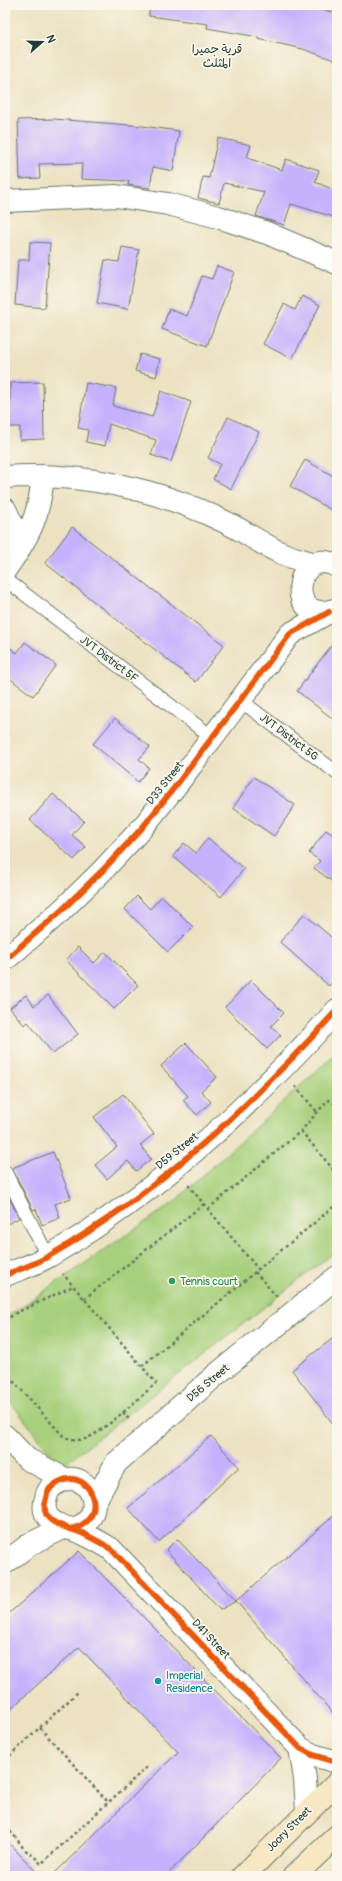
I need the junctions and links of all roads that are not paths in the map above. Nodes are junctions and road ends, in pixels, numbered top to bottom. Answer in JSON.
{"nodes":[{"id":1,"x":7,"y":201,"type":"edge"},
{"id":2,"x":337,"y":263,"type":"edge"},
{"id":3,"x":43,"y":476,"type":"junction"},
{"id":4,"x":5,"y":477,"type":"edge"},
{"id":5,"x":5,"y":509,"type":"edge"},
{"id":6,"x":276,"y":551,"type":"junction"},
{"id":7,"x":18,"y":552,"type":"junction"},
{"id":8,"x":329,"y":562,"type":"edge"},
{"id":9,"x":5,"y":570,"type":"edge"},
{"id":10,"x":5,"y":579,"type":"edge"},
{"id":11,"x":300,"y":588,"type":"junction"},
{"id":12,"x":334,"y":611,"type":"edge"},
{"id":13,"x":290,"y":634,"type":"junction"},
{"id":14,"x":240,"y":700,"type":"junction"},
{"id":15,"x":213,"y":738,"type":"junction"},
{"id":16,"x":337,"y":773,"type":"edge"},
{"id":17,"x":5,"y":960,"type":"edge"},
{"id":18,"x":336,"y":1013,"type":"edge"},
{"id":19,"x":5,"y":1172,"type":"edge"},
{"id":20,"x":48,"y":1257,"type":"junction"},
{"id":21,"x":5,"y":1275,"type":"edge"},
{"id":22,"x":337,"y":1277,"type":"edge"},
{"id":23,"x":5,"y":1436,"type":"edge"},
{"id":24,"x":27,"y":1459,"type":"junction"},
{"id":25,"x":116,"y":1463,"type":"junction"},
{"id":26,"x":71,"y":1480,"type":"junction"},
{"id":27,"x":46,"y":1504,"type":"junction"},
{"id":28,"x":94,"y":1505,"type":"junction"},
{"id":29,"x":66,"y":1528,"type":"junction"},
{"id":30,"x":111,"y":1549,"type":"junction"},
{"id":31,"x":13,"y":1556,"type":"edge"},
{"id":32,"x":300,"y":1748,"type":"junction"},
{"id":33,"x":337,"y":1762,"type":"edge"},
{"id":34,"x":337,"y":1783,"type":"edge"},
{"id":35,"x":307,"y":1810,"type":"junction"},
{"id":36,"x":337,"y":1836,"type":"edge"},
{"id":37,"x":243,"y":1876,"type":"edge"},
{"id":38,"x":294,"y":1876,"type":"edge"}],
"edges":[{"from":1,"to":2,"type":"street"},
{"from":3,"to":4,"type":"street"},
{"from":3,"to":6,"type":"street"},
{"from":3,"to":7,"type":"street"},
{"from":5,"to":7,"type":"street"},
{"from":6,"to":8,"type":"street"},
{"from":6,"to":11,"type":"street"},
{"from":7,"to":9,"type":"street"},
{"from":8,"to":11,"type":"street","name":"D33 Street"},
{"from":10,"to":15,"type":"lane","name":"JVT District 5F"},
{"from":11,"to":12,"type":"street"},
{"from":11,"to":13,"type":"street","name":"D33 Street"},
{"from":12,"to":13,"type":"street","name":"D33 Street"},
{"from":13,"to":14,"type":"street","name":"D33 Street"},
{"from":14,"to":15,"type":"street","name":"D33 Street"},
{"from":14,"to":16,"type":"lane","name":"JVT District 5G"},
{"from":15,"to":17,"type":"street","name":"D33 Street"},
{"from":18,"to":20,"type":"street","name":"D59 Street"},
{"from":19,"to":20,"type":"lane"},
{"from":20,"to":21,"type":"street","name":"D59 Street"},
{"from":22,"to":25,"type":"street","name":"D56 Street"},
{"from":23,"to":24,"type":"street"},
{"from":24,"to":26,"type":"street"},
{"from":24,"to":27,"type":"street"},
{"from":25,"to":26,"type":"street"},
{"from":25,"to":28,"type":"street","name":"D56 Street"},
{"from":26,"to":27,"type":"street"},
{"from":26,"to":28,"type":"street"},
{"from":27,"to":29,"type":"street"},
{"from":27,"to":31,"type":"street"},
{"from":28,"to":29,"type":"street"},
{"from":28,"to":30,"type":"street","name":"D41 Street"},
{"from":29,"to":30,"type":"street","name":"D41 Street"},
{"from":29,"to":31,"type":"street"},
{"from":30,"to":32,"type":"street","name":"D41 Street"},
{"from":32,"to":33,"type":"street","name":"D41 Street"},
{"from":32,"to":35,"type":"street"},
{"from":34,"to":35,"type":"street","name":"Joory Street"},
{"from":35,"to":37,"type":"street","name":"Joory Street"},
{"from":36,"to":38,"type":"street"}]}
